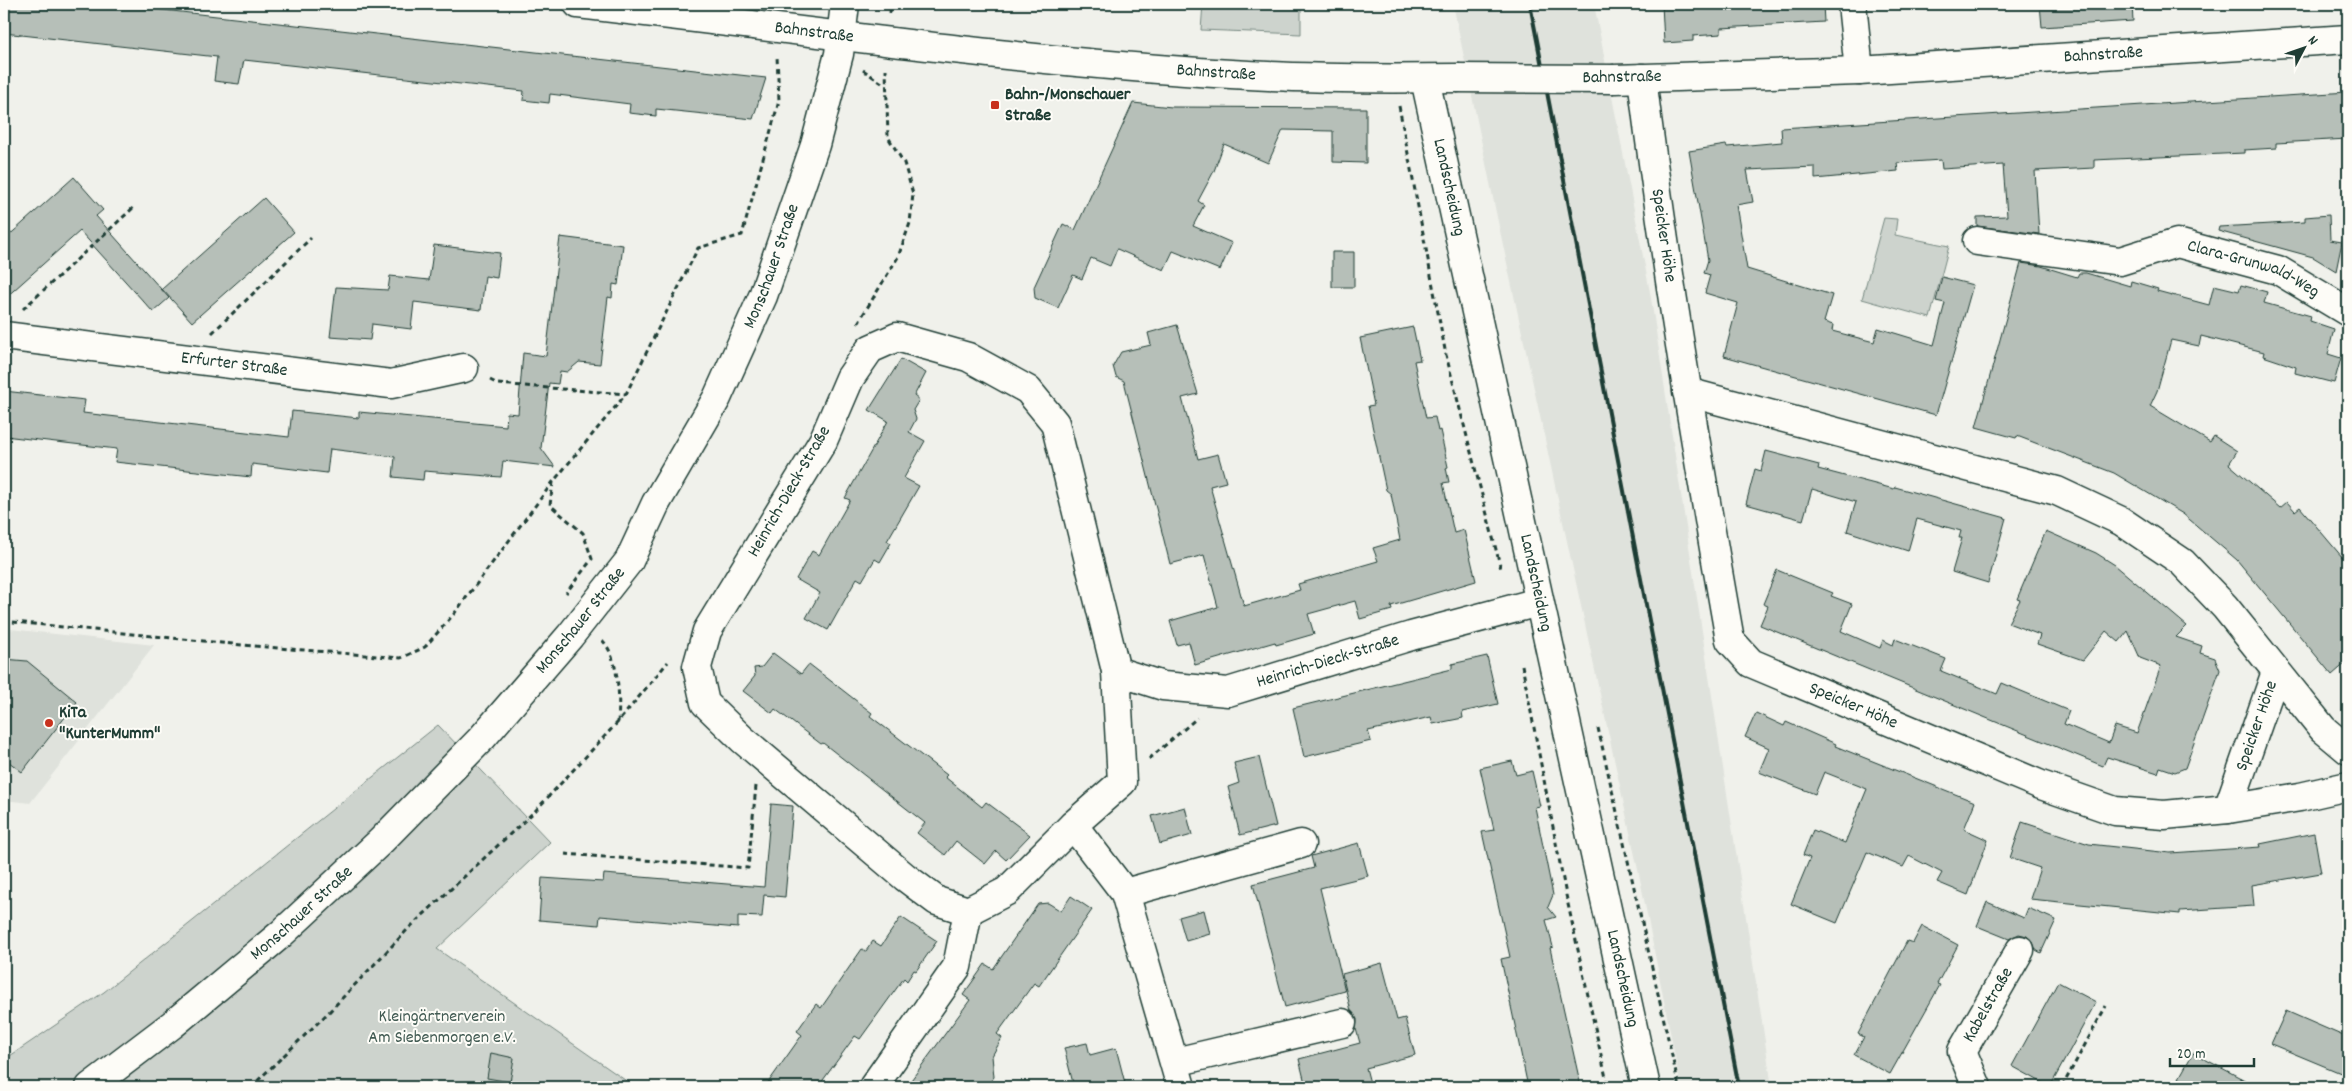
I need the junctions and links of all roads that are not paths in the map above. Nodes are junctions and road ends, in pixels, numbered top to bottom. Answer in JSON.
{"nodes":[{"id":1,"x":578,"y":4,"type":"edge"},
{"id":2,"x":845,"y":4,"type":"edge"},
{"id":3,"x":1852,"y":4,"type":"edge"},
{"id":4,"x":842,"y":36,"type":"junction"},
{"id":5,"x":2348,"y":39,"type":"edge"},
{"id":6,"x":1859,"y":71,"type":"junction"},
{"id":7,"x":1642,"y":78,"type":"junction"},
{"id":8,"x":1425,"y":79,"type":"junction"},
{"id":9,"x":1977,"y":241,"type":"dead end"},
{"id":10,"x":2348,"y":312,"type":"edge"},
{"id":11,"x":11,"y":325,"type":"edge"},
{"id":12,"x":464,"y":368,"type":"road end"},
{"id":13,"x":1687,"y":392,"type":"junction"},
{"id":14,"x":1539,"y":602,"type":"junction"},
{"id":15,"x":1116,"y":671,"type":"junction"},
{"id":16,"x":2276,"y":672,"type":"junction"},
{"id":17,"x":2348,"y":750,"type":"edge"},
{"id":18,"x":2348,"y":786,"type":"edge"},
{"id":19,"x":2228,"y":809,"type":"junction"},
{"id":20,"x":1073,"y":824,"type":"junction"},
{"id":21,"x":1301,"y":844,"type":"dead end"},
{"id":22,"x":1125,"y":893,"type":"junction"},
{"id":23,"x":968,"y":911,"type":"junction"},
{"id":24,"x":2020,"y":950,"type":"dead end"},
{"id":25,"x":1342,"y":1023,"type":"dead end"},
{"id":26,"x":1178,"y":1075,"type":"edge"},
{"id":27,"x":875,"y":1086,"type":"edge"},
{"id":28,"x":90,"y":1087,"type":"edge"},
{"id":29,"x":1646,"y":1087,"type":"edge"},
{"id":30,"x":1977,"y":1087,"type":"edge"}],
"edges":[{"from":1,"to":4,"type":"street","name":"Bahnstraße"},
{"from":2,"to":4,"type":"street","name":"Monschauer Straße"},
{"from":3,"to":6,"type":"street"},
{"from":4,"to":8,"type":"street","name":"Bahnstraße"},
{"from":4,"to":28,"type":"street","name":"Monschauer Straße"},
{"from":5,"to":6,"type":"street","name":"Bahnstraße"},
{"from":6,"to":7,"type":"street","name":"Bahnstraße"},
{"from":7,"to":8,"type":"street","name":"Bahnstraße","bridge":true},
{"from":7,"to":13,"type":"street","name":"Speicker Höhe"},
{"from":8,"to":14,"type":"street","name":"Landscheidung"},
{"from":9,"to":10,"type":"street","name":"Clara-Grunwald-Weg"},
{"from":11,"to":12,"type":"street","name":"Erfurter Straße"},
{"from":13,"to":16,"type":"street","name":"Speicker Höhe"},
{"from":13,"to":19,"type":"street","name":"Speicker Höhe"},
{"from":14,"to":15,"type":"street","name":"Heinrich-Dieck-Straße"},
{"from":14,"to":29,"type":"street","name":"Landscheidung"},
{"from":15,"to":20,"type":"street","name":"Heinrich-Dieck-Straße"},
{"from":15,"to":23,"type":"street","name":"Heinrich-Dieck-Straße"},
{"from":16,"to":17,"type":"street","name":"Speicker Höhe"},
{"from":16,"to":19,"type":"street","name":"Speicker Höhe"},
{"from":18,"to":19,"type":"street","name":"Speicker Höhe"},
{"from":20,"to":22,"type":"street"},
{"from":20,"to":23,"type":"street"},
{"from":21,"to":22,"type":"street"},
{"from":22,"to":26,"type":"street"},
{"from":23,"to":27,"type":"street"},
{"from":24,"to":30,"type":"street","name":"Kabelstraße"},
{"from":25,"to":26,"type":"street"}]}
